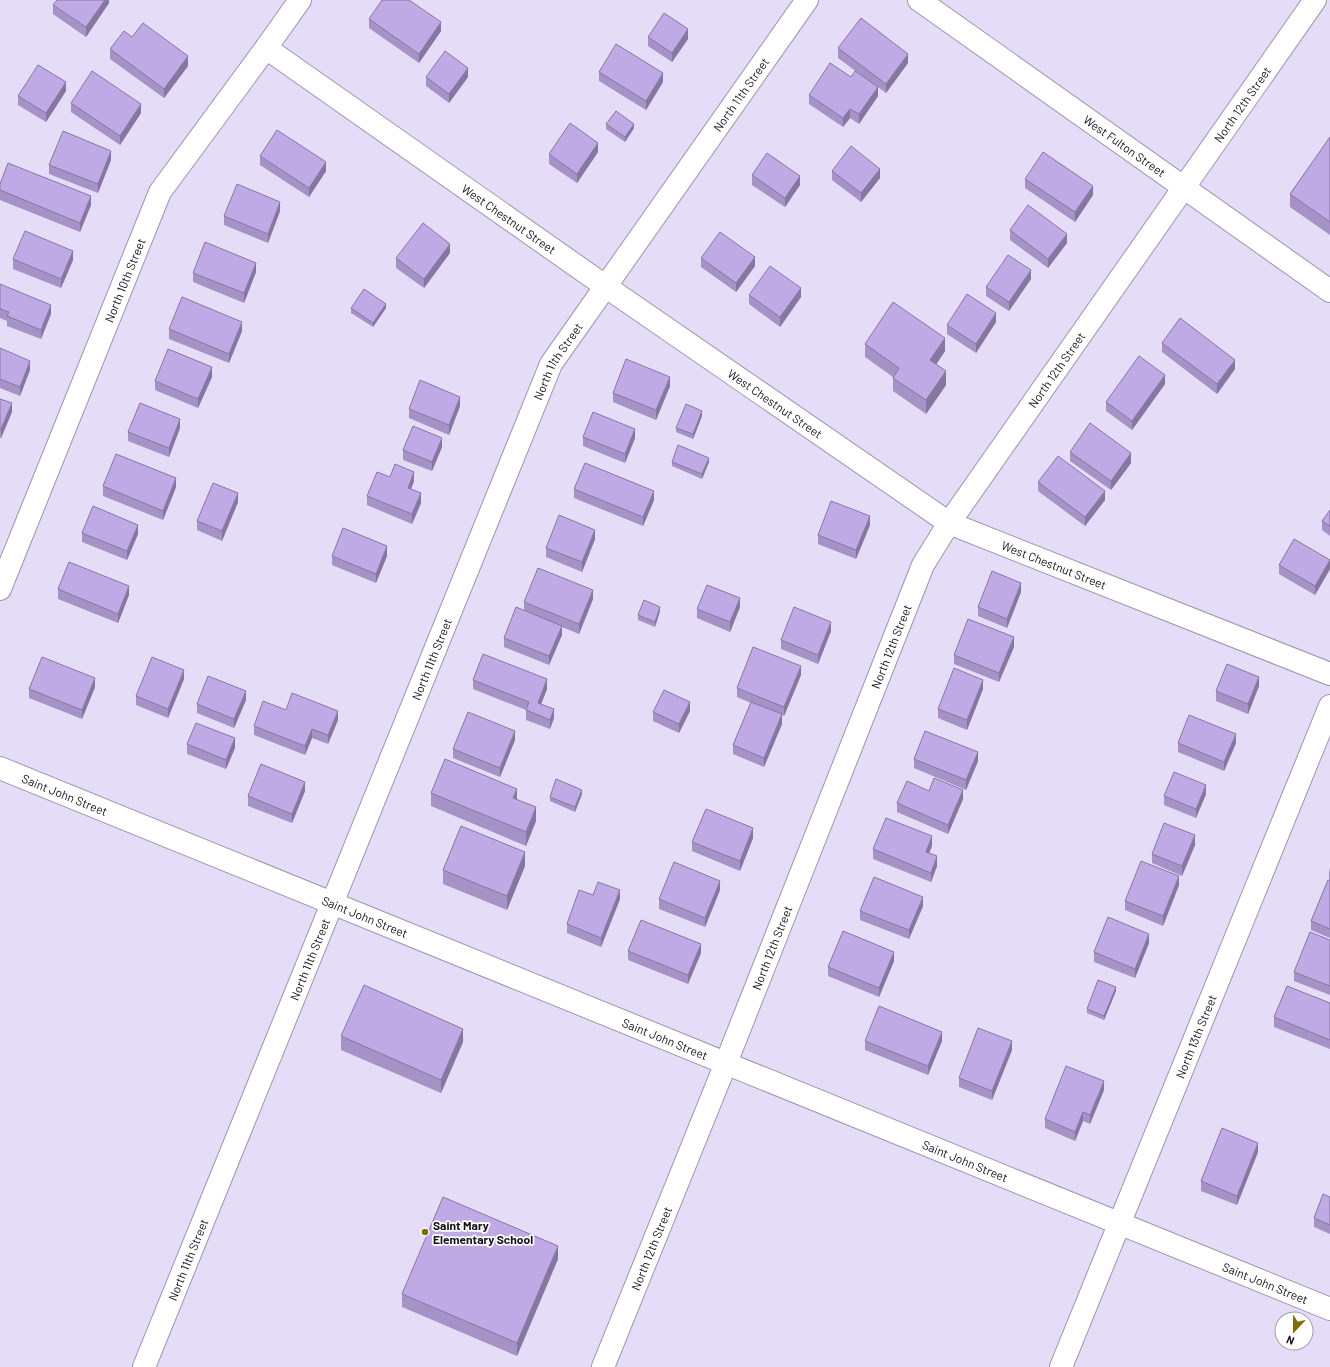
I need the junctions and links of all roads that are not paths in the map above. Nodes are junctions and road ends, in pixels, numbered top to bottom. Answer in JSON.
{"nodes":[{"id":1,"x":300,"y":0,"type":"edge"},
{"id":2,"x":807,"y":0,"type":"edge"},
{"id":3,"x":919,"y":0,"type":"edge"},
{"id":4,"x":1315,"y":0,"type":"edge"},
{"id":5,"x":266,"y":48,"type":"junction"},
{"id":6,"x":1183,"y":188,"type":"junction"},
{"id":7,"x":605,"y":286,"type":"junction"},
{"id":8,"x":1330,"y":291,"type":"edge"},
{"id":9,"x":949,"y":523,"type":"junction"},
{"id":10,"x":0,"y":589,"type":"edge"},
{"id":11,"x":1330,"y":674,"type":"edge"},
{"id":12,"x":1330,"y":706,"type":"edge"},
{"id":13,"x":0,"y":768,"type":"edge"},
{"id":14,"x":332,"y":902,"type":"junction"},
{"id":15,"x":726,"y":1063,"type":"junction"},
{"id":16,"x":1120,"y":1223,"type":"junction"},
{"id":17,"x":1330,"y":1309,"type":"edge"},
{"id":18,"x":144,"y":1367,"type":"edge"},
{"id":19,"x":603,"y":1367,"type":"edge"},
{"id":20,"x":1061,"y":1367,"type":"edge"}],
"edges":[{"from":1,"to":5,"type":"street","name":"North 10th Street"},
{"from":2,"to":7,"type":"street","name":"North 11th Street"},
{"from":3,"to":6,"type":"street","name":"West Fulton Street"},
{"from":4,"to":6,"type":"street","name":"North 12th Street"},
{"from":5,"to":7,"type":"street","name":"West Chestnut Street"},
{"from":5,"to":10,"type":"street","name":"North 10th Street"},
{"from":6,"to":8,"type":"street","name":"West Fulton Street"},
{"from":6,"to":9,"type":"street","name":"North 12th Street"},
{"from":7,"to":9,"type":"street","name":"West Chestnut Street"},
{"from":7,"to":14,"type":"street","name":"North 11th Street"},
{"from":9,"to":11,"type":"street","name":"West Chestnut Street"},
{"from":9,"to":15,"type":"street","name":"North 12th Street"},
{"from":12,"to":16,"type":"street","name":"North 13th Street"},
{"from":13,"to":14,"type":"street","name":"Saint John Street"},
{"from":14,"to":15,"type":"street","name":"Saint John Street"},
{"from":14,"to":18,"type":"street","name":"North 11th Street"},
{"from":15,"to":16,"type":"street","name":"Saint John Street"},
{"from":15,"to":19,"type":"street","name":"North 12th Street"},
{"from":16,"to":17,"type":"street","name":"Saint John Street"},
{"from":16,"to":20,"type":"street","name":"North 13th Street"}]}
